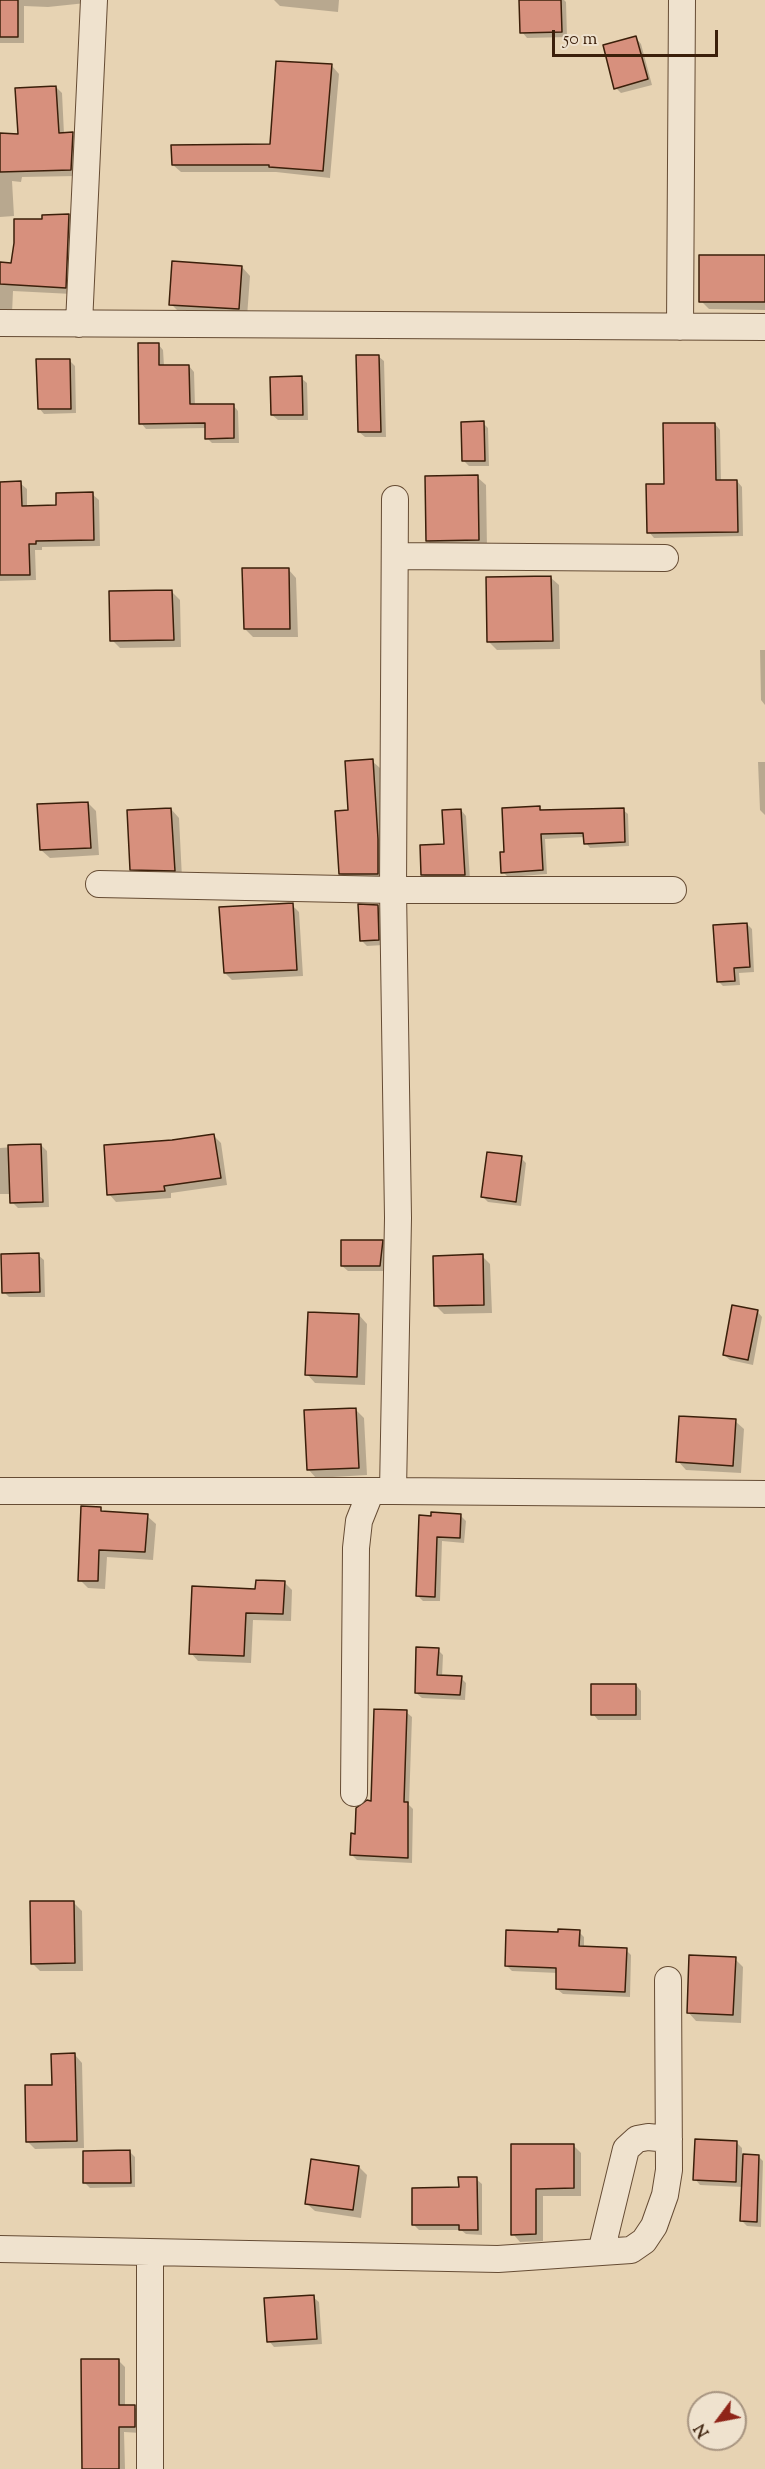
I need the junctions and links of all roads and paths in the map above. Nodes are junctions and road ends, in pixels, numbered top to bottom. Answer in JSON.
{"nodes":[{"id":1,"x":94,"y":0,"type":"edge"},
{"id":2,"x":682,"y":0,"type":"edge"},
{"id":3,"x":0,"y":323,"type":"edge"},
{"id":4,"x":79,"y":324,"type":"junction"},
{"id":5,"x":680,"y":327,"type":"junction"},
{"id":6,"x":765,"y":327,"type":"edge"},
{"id":7,"x":395,"y":499,"type":"dead end"},
{"id":8,"x":395,"y":556,"type":"junction"},
{"id":9,"x":665,"y":558,"type":"dead end"},
{"id":10,"x":99,"y":884,"type":"dead end"},
{"id":11,"x":393,"y":890,"type":"junction"},
{"id":12,"x":673,"y":890,"type":"dead end"},
{"id":13,"x":0,"y":1491,"type":"edge"},
{"id":14,"x":382,"y":1491,"type":"junction"},
{"id":15,"x":765,"y":1494,"type":"edge"},
{"id":16,"x":354,"y":1793,"type":"dead end"},
{"id":17,"x":668,"y":1980,"type":"dead end"},
{"id":18,"x":669,"y":2139,"type":"junction"},
{"id":19,"x":0,"y":2249,"type":"edge"},
{"id":20,"x":601,"y":2252,"type":"junction"},
{"id":21,"x":150,"y":2253,"type":"junction"},
{"id":22,"x":150,"y":2469,"type":"edge"}],
"edges":[{"from":1,"to":4,"type":"street"},
{"from":2,"to":5,"type":"street"},
{"from":3,"to":4,"type":"street"},
{"from":4,"to":5,"type":"street"},
{"from":5,"to":6,"type":"street"},
{"from":7,"to":8,"type":"street"},
{"from":8,"to":9,"type":"street"},
{"from":8,"to":11,"type":"street"},
{"from":10,"to":11,"type":"street"},
{"from":11,"to":12,"type":"street"},
{"from":11,"to":14,"type":"street"},
{"from":13,"to":14,"type":"street"},
{"from":14,"to":15,"type":"street"},
{"from":14,"to":16,"type":"street"},
{"from":17,"to":18,"type":"street"},
{"from":18,"to":20,"type":"street"},
{"from":18,"to":20,"type":"street"},
{"from":19,"to":21,"type":"street"},
{"from":20,"to":21,"type":"street"},
{"from":21,"to":22,"type":"street"}]}
